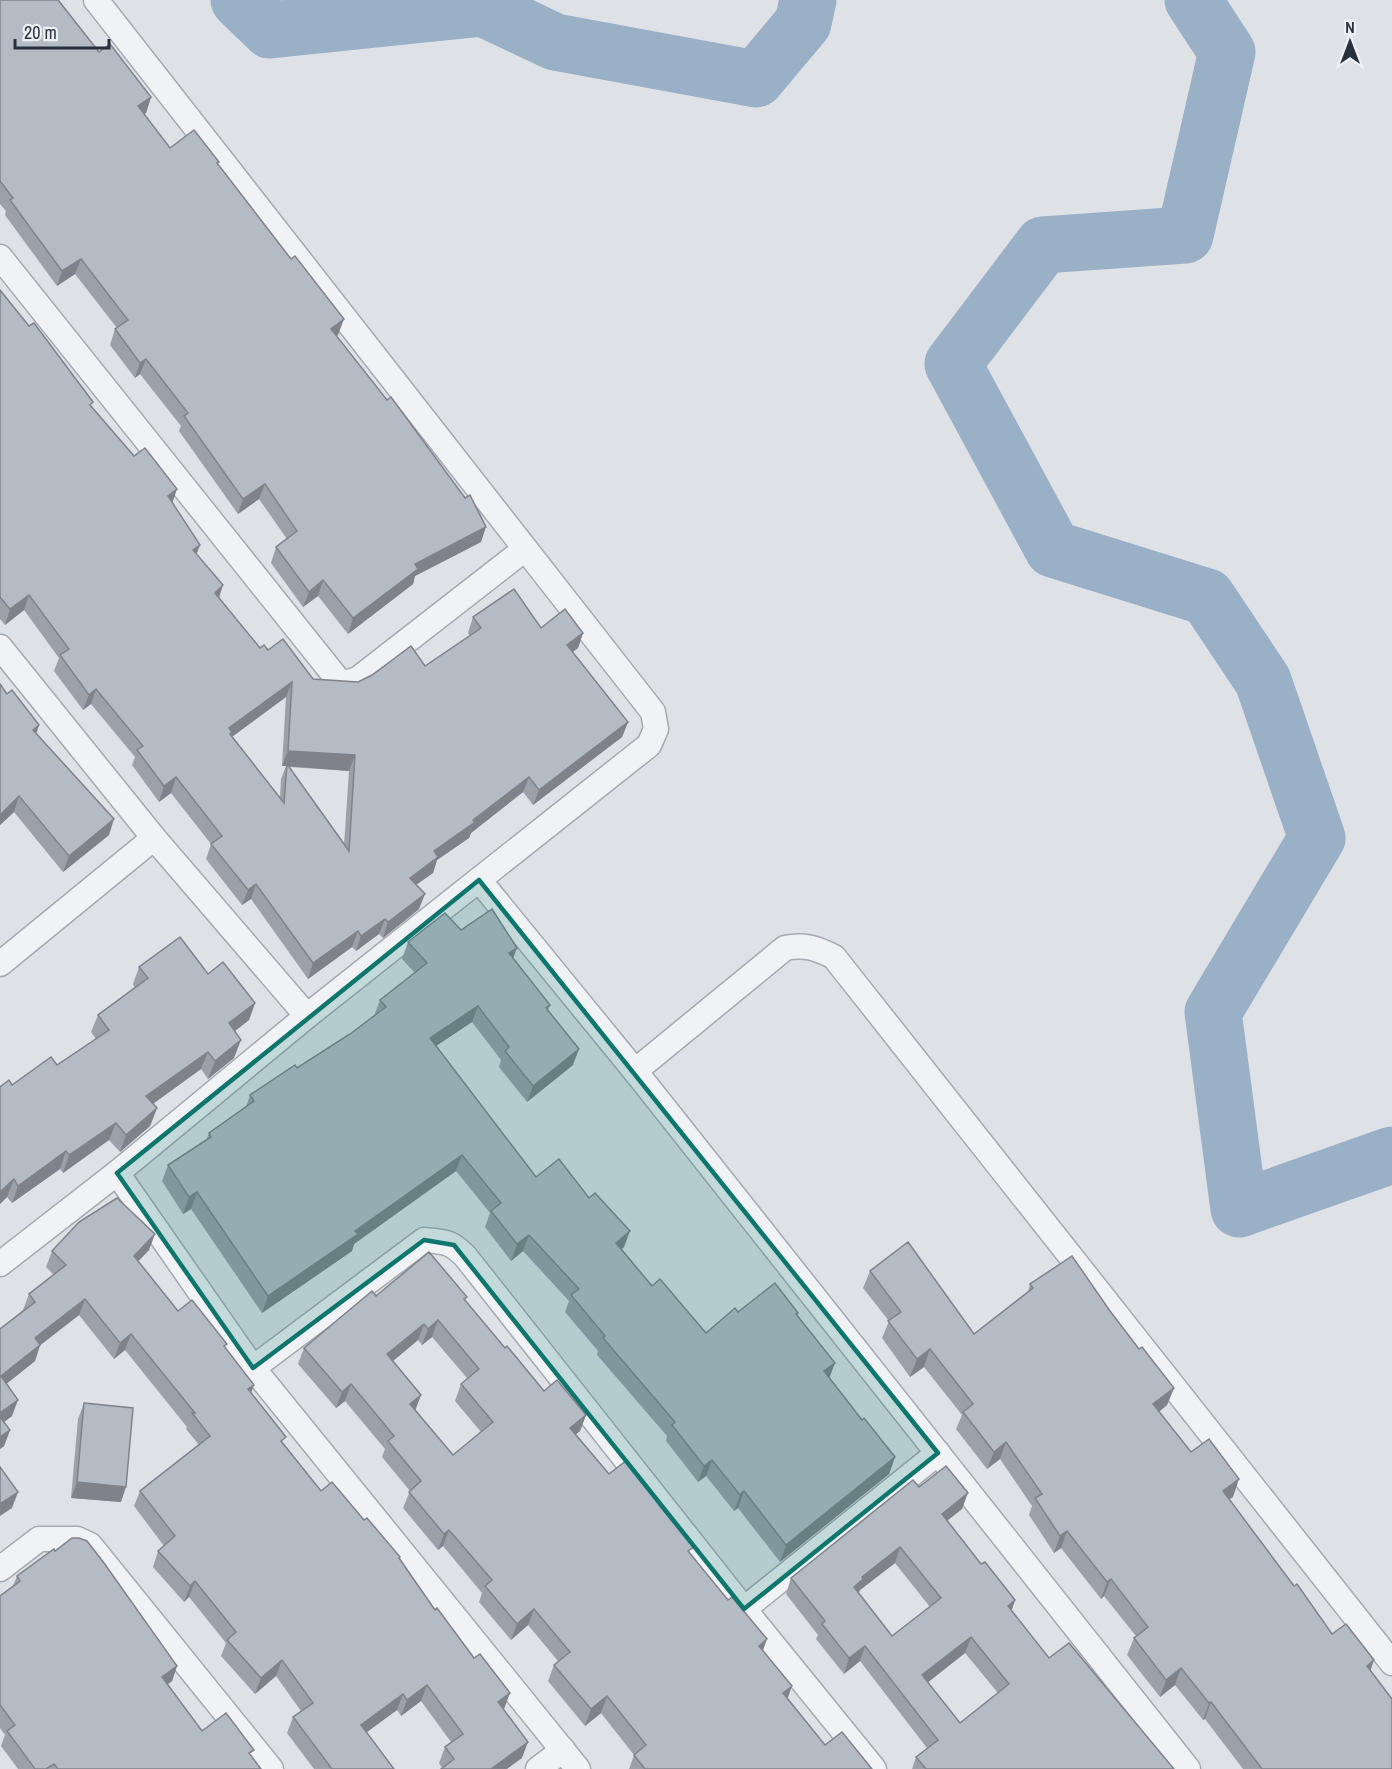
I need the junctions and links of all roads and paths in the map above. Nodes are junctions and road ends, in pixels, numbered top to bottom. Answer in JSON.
{"nodes":[{"id":1,"x":96,"y":0,"type":"edge"},
{"id":2,"x":0,"y":257,"type":"edge"},
{"id":3,"x":525,"y":549,"type":"junction"},
{"id":4,"x":0,"y":647,"type":"edge"},
{"id":5,"x":154,"y":838,"type":"junction"},
{"id":6,"x":479,"y":880,"type":"junction"},
{"id":7,"x":0,"y":964,"type":"edge"},
{"id":8,"x":307,"y":1016,"type":"junction"},
{"id":9,"x":635,"y":1071,"type":"junction"},
{"id":10,"x":117,"y":1173,"type":"junction"},
{"id":11,"x":0,"y":1264,"type":"edge"},
{"id":12,"x":253,"y":1368,"type":"junction"},
{"id":13,"x":938,"y":1453,"type":"junction"},
{"id":14,"x":0,"y":1569,"type":"edge"},
{"id":15,"x":744,"y":1609,"type":"junction"},
{"id":16,"x":1392,"y":1663,"type":"edge"},
{"id":17,"x":563,"y":1750,"type":"junction"},
{"id":18,"x":271,"y":1769,"type":"edge"},
{"id":19,"x":538,"y":1769,"type":"edge"},
{"id":20,"x":578,"y":1769,"type":"edge"},
{"id":21,"x":874,"y":1769,"type":"edge"},
{"id":22,"x":1188,"y":1769,"type":"edge"}],
"edges":[{"from":1,"to":3,"type":"street"},
{"from":2,"to":3,"type":"street"},
{"from":3,"to":6,"type":"street"},
{"from":4,"to":5,"type":"street"},
{"from":5,"to":7,"type":"street"},
{"from":5,"to":8,"type":"street"},
{"from":6,"to":8,"type":"street"},
{"from":6,"to":9,"type":"street"},
{"from":8,"to":10,"type":"street"},
{"from":9,"to":13,"type":"street"},
{"from":9,"to":16,"type":"street"},
{"from":10,"to":11,"type":"street"},
{"from":10,"to":12,"type":"street"},
{"from":12,"to":15,"type":"street"},
{"from":12,"to":17,"type":"street"},
{"from":13,"to":15,"type":"street"},
{"from":13,"to":22,"type":"street"},
{"from":14,"to":18,"type":"street"},
{"from":15,"to":21,"type":"street"},
{"from":17,"to":19,"type":"street"},
{"from":17,"to":20,"type":"street"}]}
